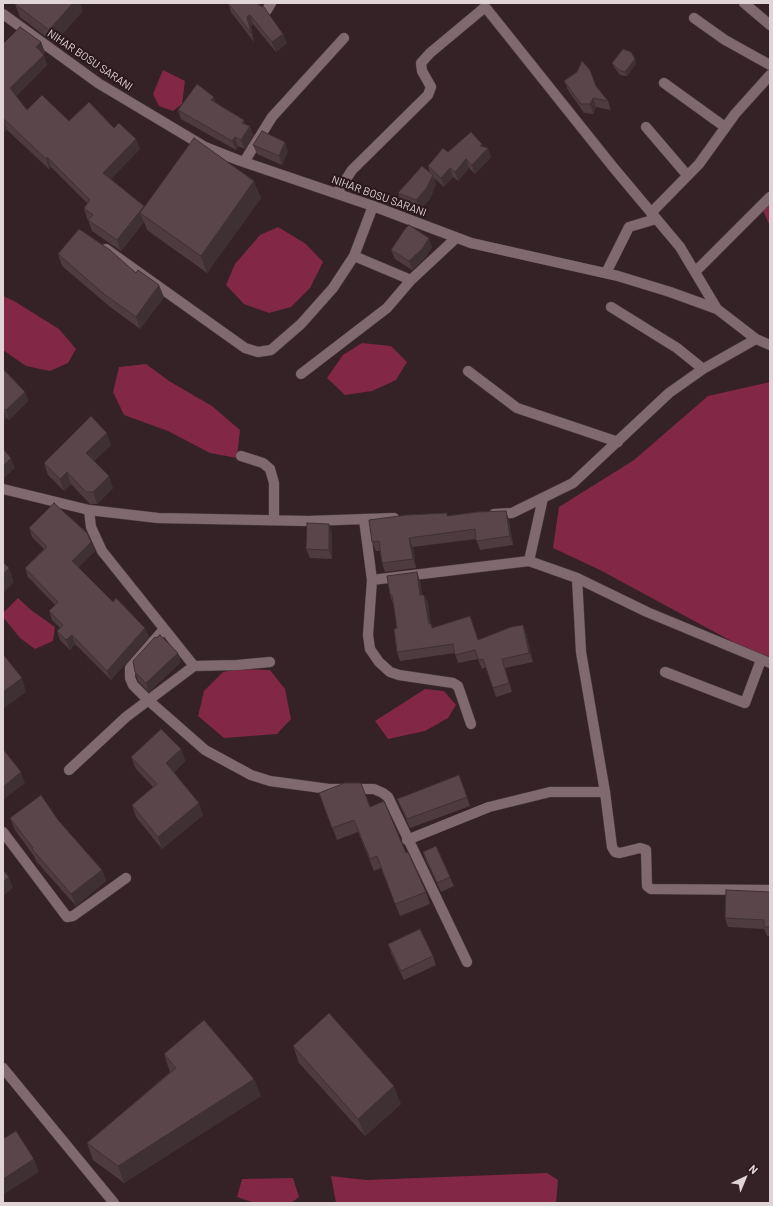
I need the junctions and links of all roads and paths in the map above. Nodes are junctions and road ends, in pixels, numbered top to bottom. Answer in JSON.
{"nodes":[{"id":1,"x":744,"y":3,"type":"edge"},
{"id":2,"x":3,"y":14,"type":"edge"},
{"id":3,"x":694,"y":18,"type":"dead end"},
{"id":4,"x":770,"y":25,"type":"edge"},
{"id":5,"x":344,"y":38,"type":"dead end"},
{"id":6,"x":770,"y":65,"type":"edge"},
{"id":7,"x":770,"y":75,"type":"edge"},
{"id":8,"x":664,"y":83,"type":"dead end"},
{"id":9,"x":646,"y":127,"type":"dead end"},
{"id":10,"x":726,"y":127,"type":"junction"},
{"id":11,"x":244,"y":162,"type":"junction"},
{"id":12,"x":687,"y":175,"type":"junction"},
{"id":13,"x":337,"y":193,"type":"junction"},
{"id":14,"x":770,"y":197,"type":"edge"},
{"id":15,"x":373,"y":206,"type":"junction"},
{"id":16,"x":653,"y":216,"type":"junction"},
{"id":17,"x":456,"y":238,"type":"junction"},
{"id":18,"x":100,"y":245,"type":"edge"},
{"id":19,"x":354,"y":256,"type":"junction"},
{"id":20,"x":695,"y":272,"type":"junction"},
{"id":21,"x":606,"y":274,"type":"junction"},
{"id":22,"x":411,"y":280,"type":"junction"},
{"id":23,"x":611,"y":307,"type":"dead end"},
{"id":24,"x":717,"y":309,"type":"junction"},
{"id":25,"x":756,"y":339,"type":"junction"},
{"id":26,"x":770,"y":345,"type":"edge"},
{"id":27,"x":703,"y":369,"type":"junction"},
{"id":28,"x":468,"y":371,"type":"dead end"},
{"id":29,"x":301,"y":374,"type":"dead end"},
{"id":30,"x":618,"y":442,"type":"junction"},
{"id":31,"x":241,"y":456,"type":"dead end"},
{"id":32,"x":3,"y":489,"type":"edge"},
{"id":33,"x":543,"y":498,"type":"junction"},
{"id":34,"x":88,"y":510,"type":"junction"},
{"id":35,"x":482,"y":514,"type":"edge"},
{"id":36,"x":407,"y":517,"type":"edge"},
{"id":37,"x":364,"y":519,"type":"junction"},
{"id":38,"x":274,"y":520,"type":"junction"},
{"id":39,"x":528,"y":561,"type":"junction"},
{"id":40,"x":577,"y":578,"type":"junction"},
{"id":41,"x":372,"y":580,"type":"junction"},
{"id":42,"x":164,"y":629,"type":"junction"},
{"id":43,"x":270,"y":662,"type":"dead end"},
{"id":44,"x":765,"y":662,"type":"edge"},
{"id":45,"x":194,"y":666,"type":"junction"},
{"id":46,"x":666,"y":672,"type":"dead end"},
{"id":47,"x":148,"y":700,"type":"junction"},
{"id":48,"x":471,"y":724,"type":"dead end"},
{"id":49,"x":69,"y":770,"type":"dead end"},
{"id":50,"x":605,"y":792,"type":"junction"},
{"id":51,"x":3,"y":832,"type":"edge"},
{"id":52,"x":407,"y":840,"type":"junction"},
{"id":53,"x":126,"y":878,"type":"dead end"},
{"id":54,"x":770,"y":890,"type":"edge"},
{"id":55,"x":467,"y":962,"type":"dead end"},
{"id":56,"x":3,"y":1068,"type":"edge"},
{"id":57,"x":114,"y":1203,"type":"edge"}],
"edges":[{"from":1,"to":4,"type":"street"},
{"from":2,"to":11,"type":"street","name":"NIHAR BOSU SARANI"},
{"from":3,"to":6,"type":"street"},
{"from":5,"to":11,"type":"street"},
{"from":7,"to":10,"type":"street"},
{"from":8,"to":10,"type":"street"},
{"from":9,"to":12,"type":"street"},
{"from":10,"to":12,"type":"street"},
{"from":11,"to":13,"type":"street","name":"NIHAR BOSU SARANI"},
{"from":12,"to":16,"type":"street"},
{"from":13,"to":15,"type":"street","name":"NIHAR BOSU SARANI"},
{"from":13,"to":16,"type":"street"},
{"from":14,"to":20,"type":"street"},
{"from":15,"to":17,"type":"street","name":"NIHAR BOSU SARANI"},
{"from":15,"to":19,"type":"street"},
{"from":16,"to":20,"type":"street"},
{"from":16,"to":21,"type":"street"},
{"from":17,"to":21,"type":"street","name":"NIHAR BOSU SARANI"},
{"from":17,"to":22,"type":"street"},
{"from":18,"to":19,"type":"street"},
{"from":19,"to":22,"type":"street"},
{"from":20,"to":24,"type":"street"},
{"from":21,"to":24,"type":"street","name":"NIHAR BOSU SARANI"},
{"from":22,"to":29,"type":"street"},
{"from":23,"to":27,"type":"street"},
{"from":24,"to":25,"type":"street","name":"NIHAR BOSU SARANI"},
{"from":25,"to":26,"type":"street","name":"NIHAR BOSU SARANI"},
{"from":25,"to":27,"type":"street"},
{"from":27,"to":30,"type":"street"},
{"from":28,"to":30,"type":"street"},
{"from":30,"to":33,"type":"street"},
{"from":31,"to":38,"type":"street"},
{"from":32,"to":34,"type":"street"},
{"from":33,"to":35,"type":"street"},
{"from":33,"to":39,"type":"street"},
{"from":34,"to":38,"type":"street"},
{"from":34,"to":42,"type":"street"},
{"from":36,"to":37,"type":"street"},
{"from":37,"to":38,"type":"street"},
{"from":37,"to":41,"type":"street"},
{"from":39,"to":40,"type":"street"},
{"from":39,"to":41,"type":"street"},
{"from":40,"to":44,"type":"street"},
{"from":40,"to":50,"type":"street"},
{"from":41,"to":48,"type":"street"},
{"from":42,"to":45,"type":"street"},
{"from":42,"to":47,"type":"street"},
{"from":43,"to":45,"type":"street"},
{"from":44,"to":46,"type":"street"},
{"from":45,"to":47,"type":"street"},
{"from":47,"to":49,"type":"street"},
{"from":47,"to":52,"type":"street"},
{"from":50,"to":52,"type":"street"},
{"from":50,"to":54,"type":"street"},
{"from":51,"to":53,"type":"street"},
{"from":52,"to":55,"type":"street"},
{"from":56,"to":57,"type":"street"}]}
